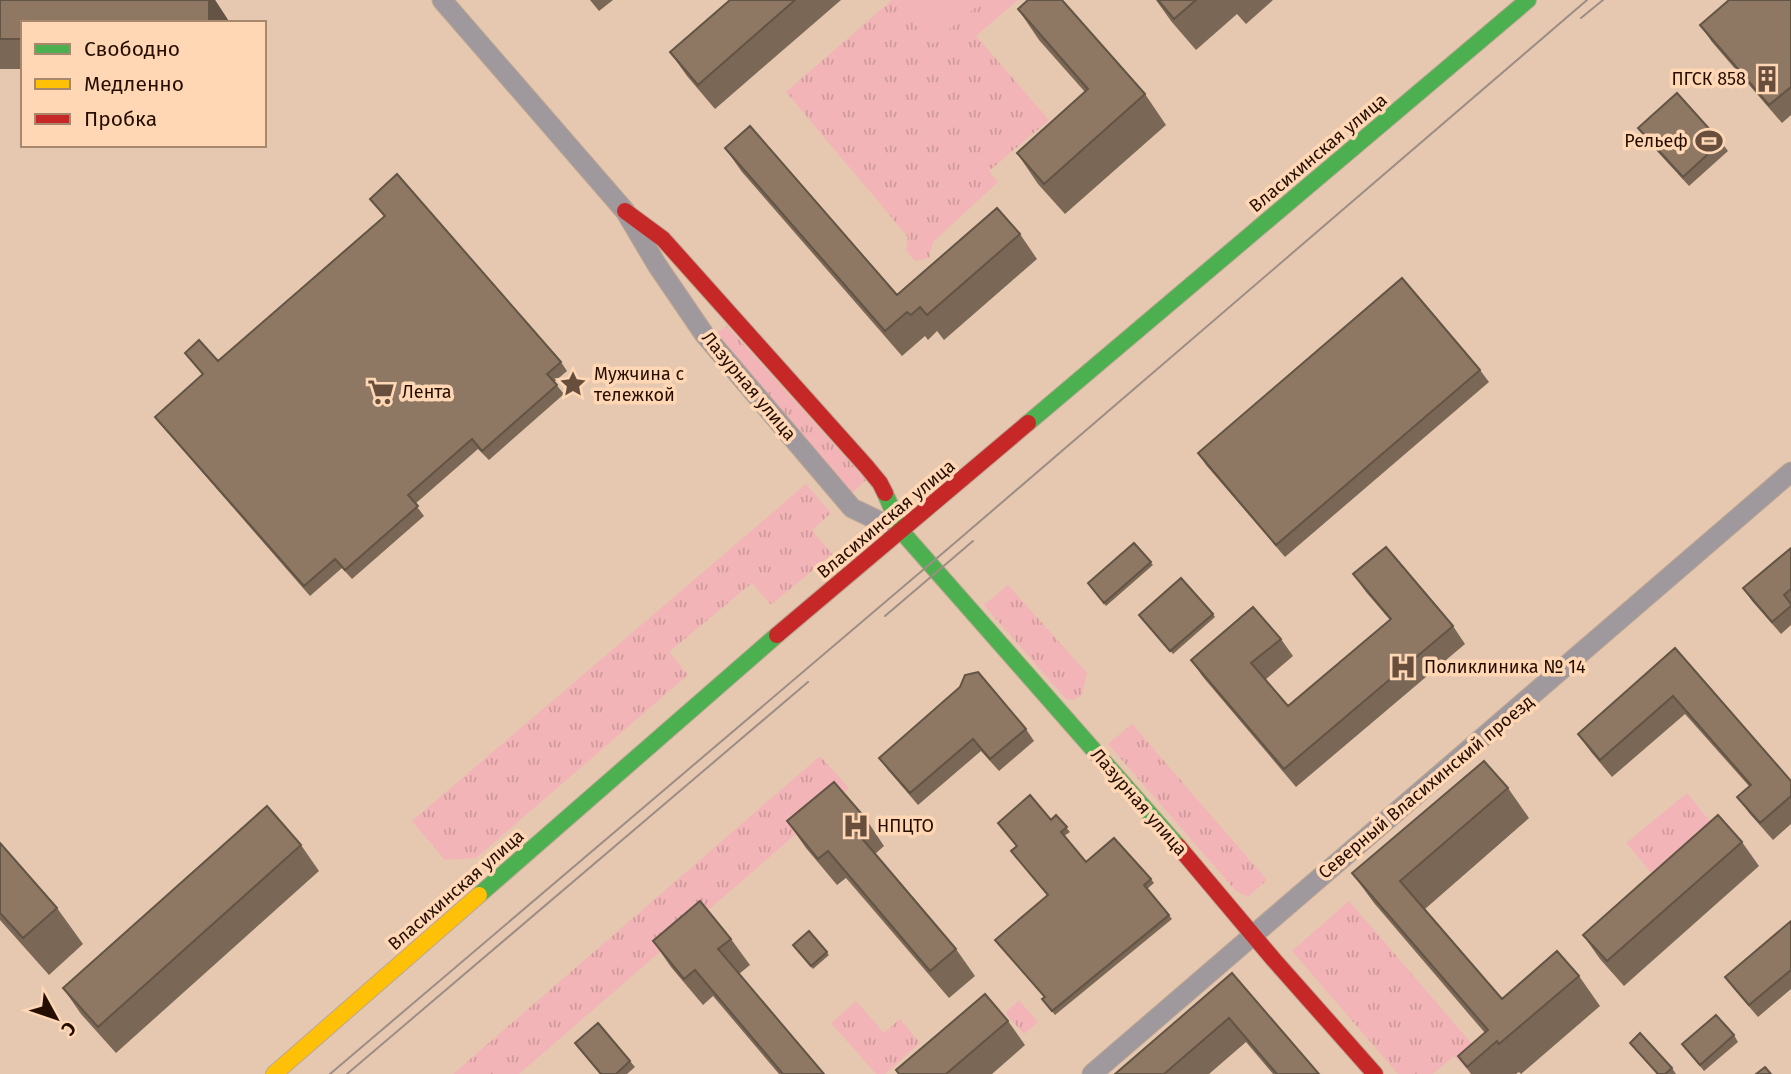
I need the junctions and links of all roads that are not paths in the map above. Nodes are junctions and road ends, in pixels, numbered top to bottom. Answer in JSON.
{"nodes":[{"id":1,"x":442,"y":0,"type":"edge"},
{"id":2,"x":1528,"y":0,"type":"edge"},
{"id":3,"x":625,"y":211,"type":"junction"},
{"id":4,"x":1791,"y":472,"type":"edge"},
{"id":5,"x":902,"y":532,"type":"junction"},
{"id":6,"x":1253,"y":935,"type":"junction"},
{"id":7,"x":274,"y":1074,"type":"edge"},
{"id":8,"x":1092,"y":1074,"type":"edge"},
{"id":9,"x":1375,"y":1074,"type":"edge"}],
"edges":[{"from":1,"to":3,"type":"street","name":"Лазурная улица"},
{"from":2,"to":5,"type":"main road","name":"Власихинская улица"},
{"from":3,"to":5,"type":"main road","name":"Лазурная улица"},
{"from":3,"to":5,"type":"street","name":"Лазурная улица"},
{"from":4,"to":6,"type":"street","name":"Северный Власихинский проезд"},
{"from":5,"to":6,"type":"main road","name":"Лазурная улица"},
{"from":5,"to":7,"type":"main road","name":"Власихинская улица"},
{"from":6,"to":8,"type":"street","name":"Северный Власихинский проезд"},
{"from":6,"to":9,"type":"main road","name":"Лазурная улица"}]}
